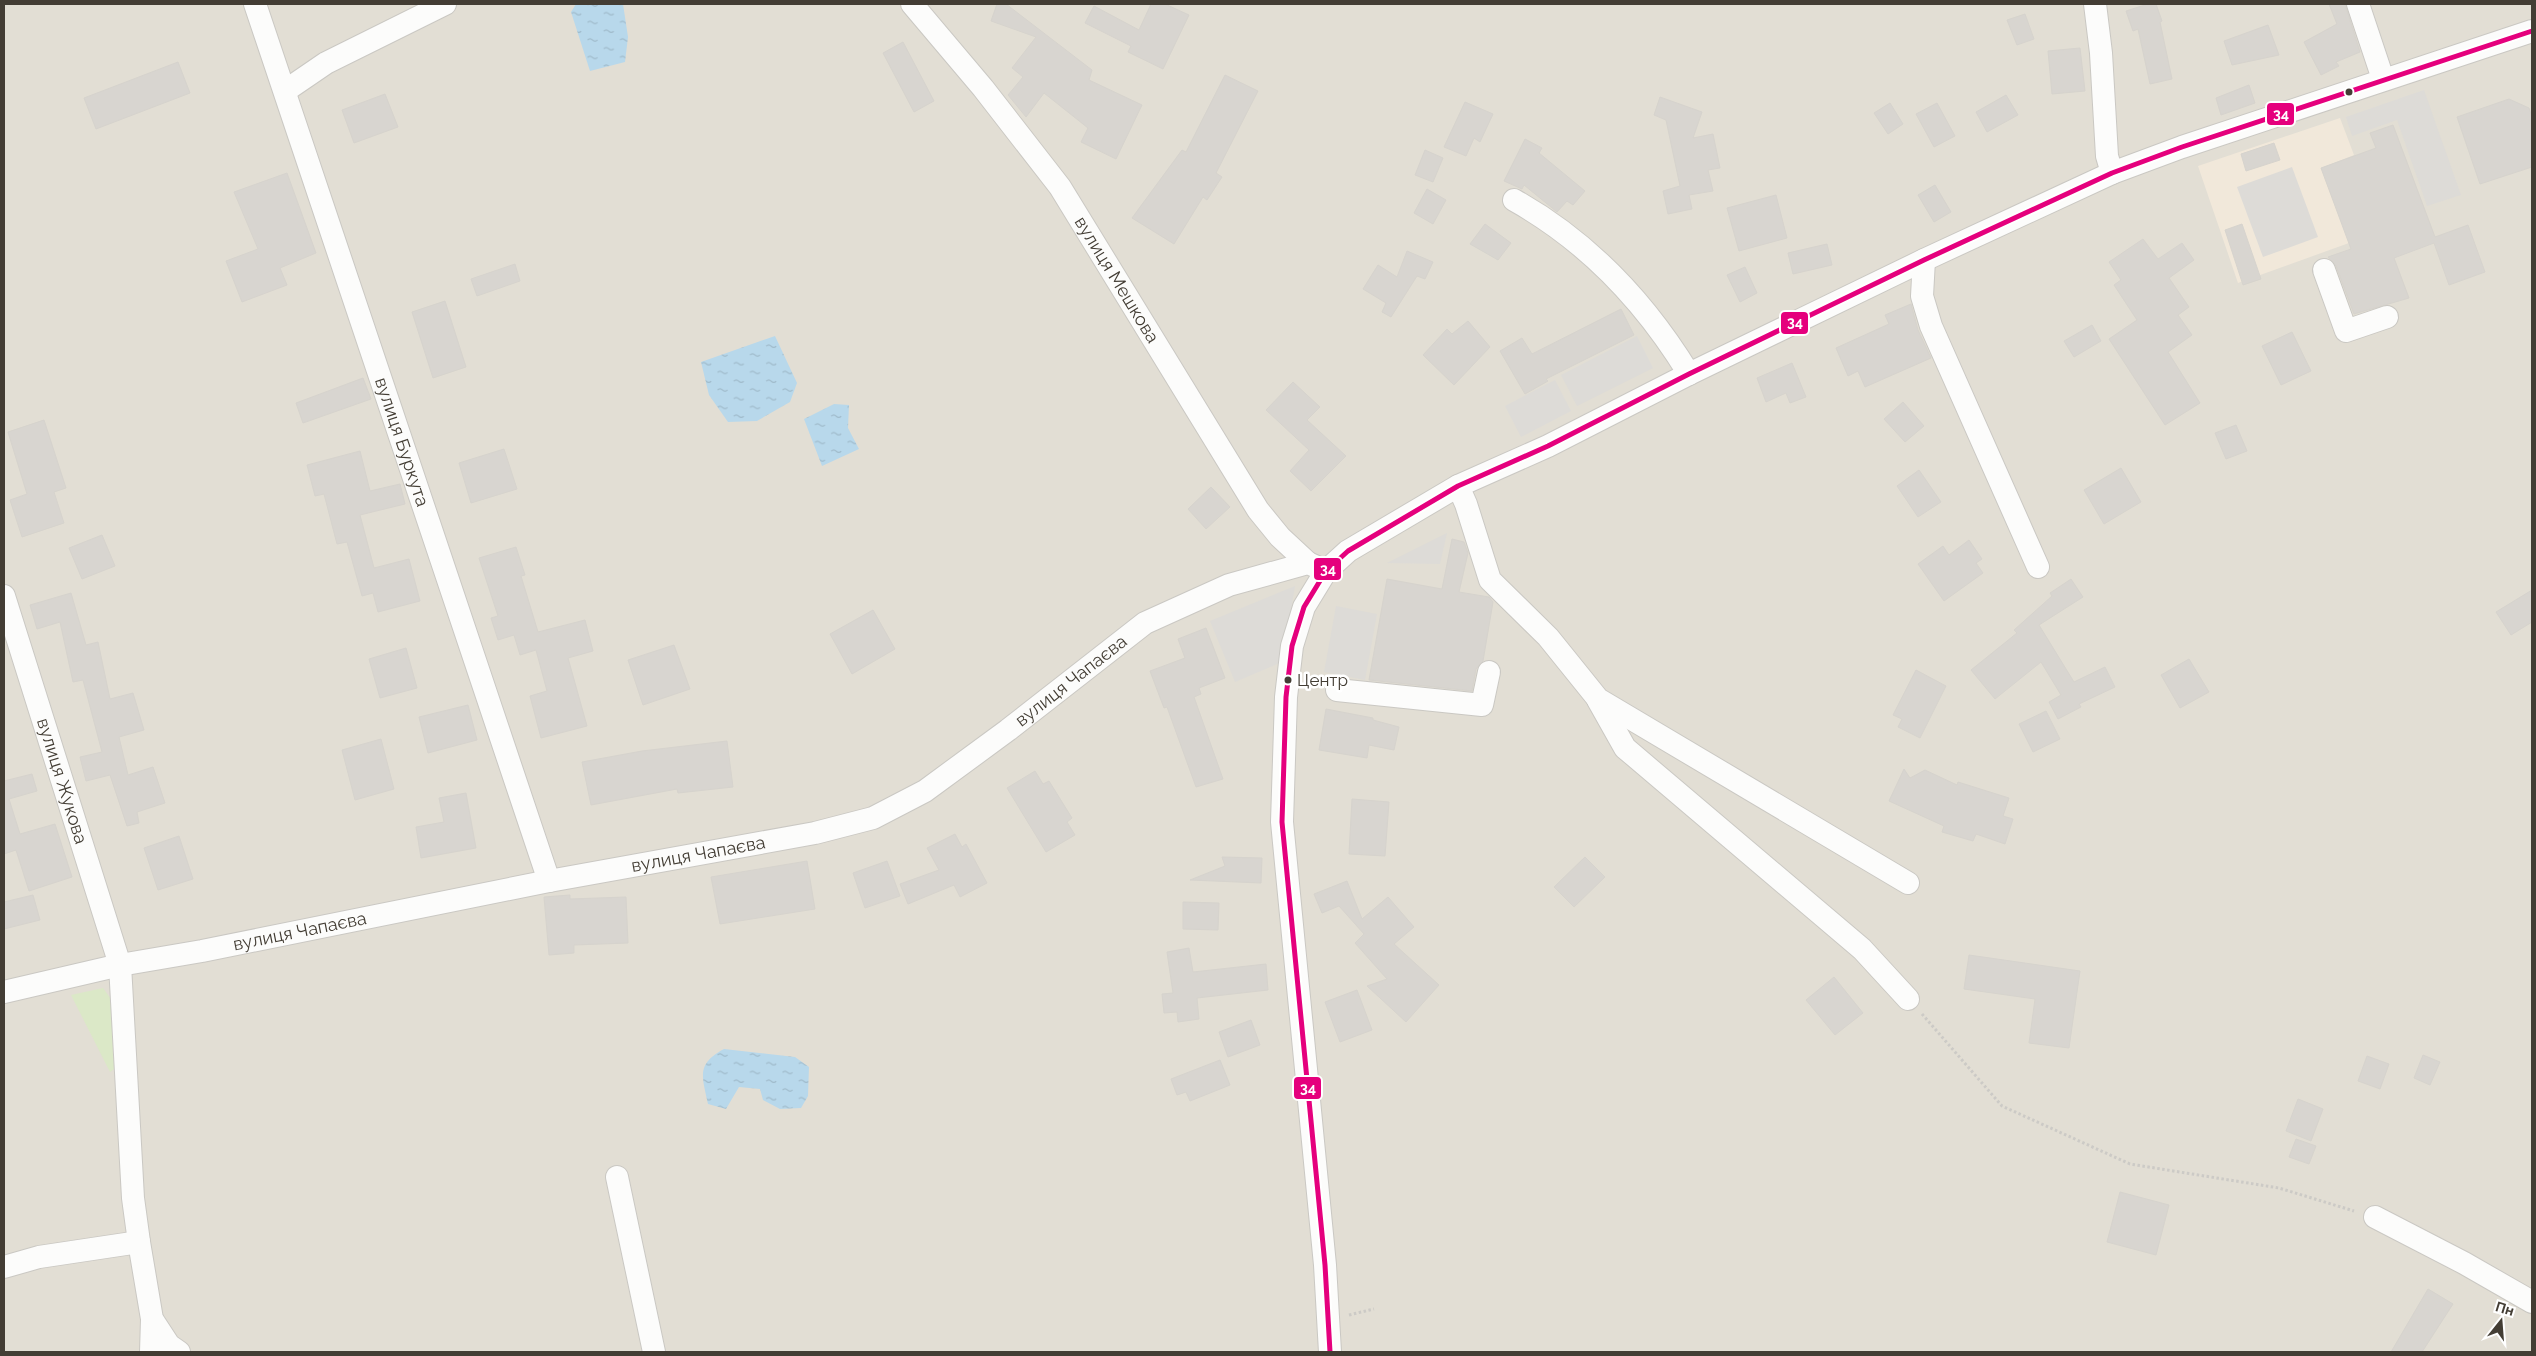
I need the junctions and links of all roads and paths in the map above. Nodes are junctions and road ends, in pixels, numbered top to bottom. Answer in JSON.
{"nodes":[{"id":1,"x":255,"y":4,"type":"edge"},
{"id":2,"x":445,"y":4,"type":"edge"},
{"id":3,"x":912,"y":4,"type":"edge"},
{"id":4,"x":2095,"y":4,"type":"edge"},
{"id":5,"x":2358,"y":4,"type":"edge"},
{"id":6,"x":2532,"y":31,"type":"edge"},
{"id":7,"x":2383,"y":79,"type":"junction"},
{"id":8,"x":285,"y":91,"type":"junction"},
{"id":9,"x":2112,"y":173,"type":"junction"},
{"id":10,"x":1514,"y":200,"type":"dead end"},
{"id":11,"x":1924,"y":260,"type":"junction"},
{"id":12,"x":2324,"y":270,"type":"dead end"},
{"id":13,"x":2387,"y":317,"type":"dead end"},
{"id":14,"x":1689,"y":374,"type":"junction"},
{"id":15,"x":1458,"y":486,"type":"junction"},
{"id":16,"x":1317,"y":567,"type":"junction"},
{"id":17,"x":2038,"y":567,"type":"dead end"},
{"id":18,"x":4,"y":596,"type":"edge"},
{"id":19,"x":1489,"y":672,"type":"dead end"},
{"id":20,"x":1337,"y":690,"type":"dead end"},
{"id":21,"x":1598,"y":699,"type":"junction"},
{"id":22,"x":548,"y":881,"type":"junction"},
{"id":23,"x":1908,"y":883,"type":"dead end"},
{"id":24,"x":120,"y":965,"type":"junction"},
{"id":25,"x":4,"y":992,"type":"edge"},
{"id":26,"x":1908,"y":999,"type":"joint"},
{"id":27,"x":617,"y":1177,"type":"dead end"},
{"id":28,"x":2374,"y":1217,"type":"joint"},
{"id":29,"x":139,"y":1242,"type":"junction"},
{"id":30,"x":4,"y":1267,"type":"edge"},
{"id":31,"x":2532,"y":1302,"type":"edge"},
{"id":32,"x":1374,"y":1308,"type":"dead end"},
{"id":33,"x":1341,"y":1316,"type":"dead end"},
{"id":34,"x":152,"y":1320,"type":"junction"},
{"id":35,"x":151,"y":1352,"type":"edge"},
{"id":36,"x":179,"y":1352,"type":"edge"},
{"id":37,"x":654,"y":1352,"type":"edge"},
{"id":38,"x":1330,"y":1352,"type":"edge"}],
"edges":[{"from":1,"to":8,"type":"street","name":"вулиця Буркута"},
{"from":2,"to":8,"type":"street"},
{"from":3,"to":16,"type":"street","name":"вулиця Мешкова"},
{"from":4,"to":9,"type":"street"},
{"from":5,"to":7,"type":"street"},
{"from":6,"to":7,"type":"street"},
{"from":7,"to":9,"type":"street"},
{"from":8,"to":22,"type":"street","name":"вулиця Буркута"},
{"from":9,"to":11,"type":"street"},
{"from":10,"to":14,"type":"street"},
{"from":11,"to":14,"type":"street"},
{"from":11,"to":17,"type":"street"},
{"from":12,"to":13,"type":"street"},
{"from":14,"to":15,"type":"street"},
{"from":15,"to":16,"type":"street"},
{"from":15,"to":21,"type":"street"},
{"from":16,"to":22,"type":"street","name":"вулиця Чапаєва"},
{"from":16,"to":38,"type":"street"},
{"from":18,"to":24,"type":"street","name":"вулиця Жукова"},
{"from":19,"to":20,"type":"street"},
{"from":21,"to":23,"type":"street"},
{"from":21,"to":26,"type":"street"},
{"from":22,"to":24,"type":"street","name":"вулиця Чапаєва"},
{"from":24,"to":25,"type":"street","name":"вулиця Чапаєва"},
{"from":24,"to":29,"type":"street","name":"вулиця Жукова"},
{"from":26,"to":28,"type":"path"},
{"from":27,"to":37,"type":"street"},
{"from":28,"to":31,"type":"street"},
{"from":29,"to":30,"type":"street"},
{"from":29,"to":34,"type":"street","name":"вулиця Жукова"},
{"from":32,"to":33,"type":"path"},
{"from":34,"to":35,"type":"street"},
{"from":34,"to":36,"type":"street"}]}
